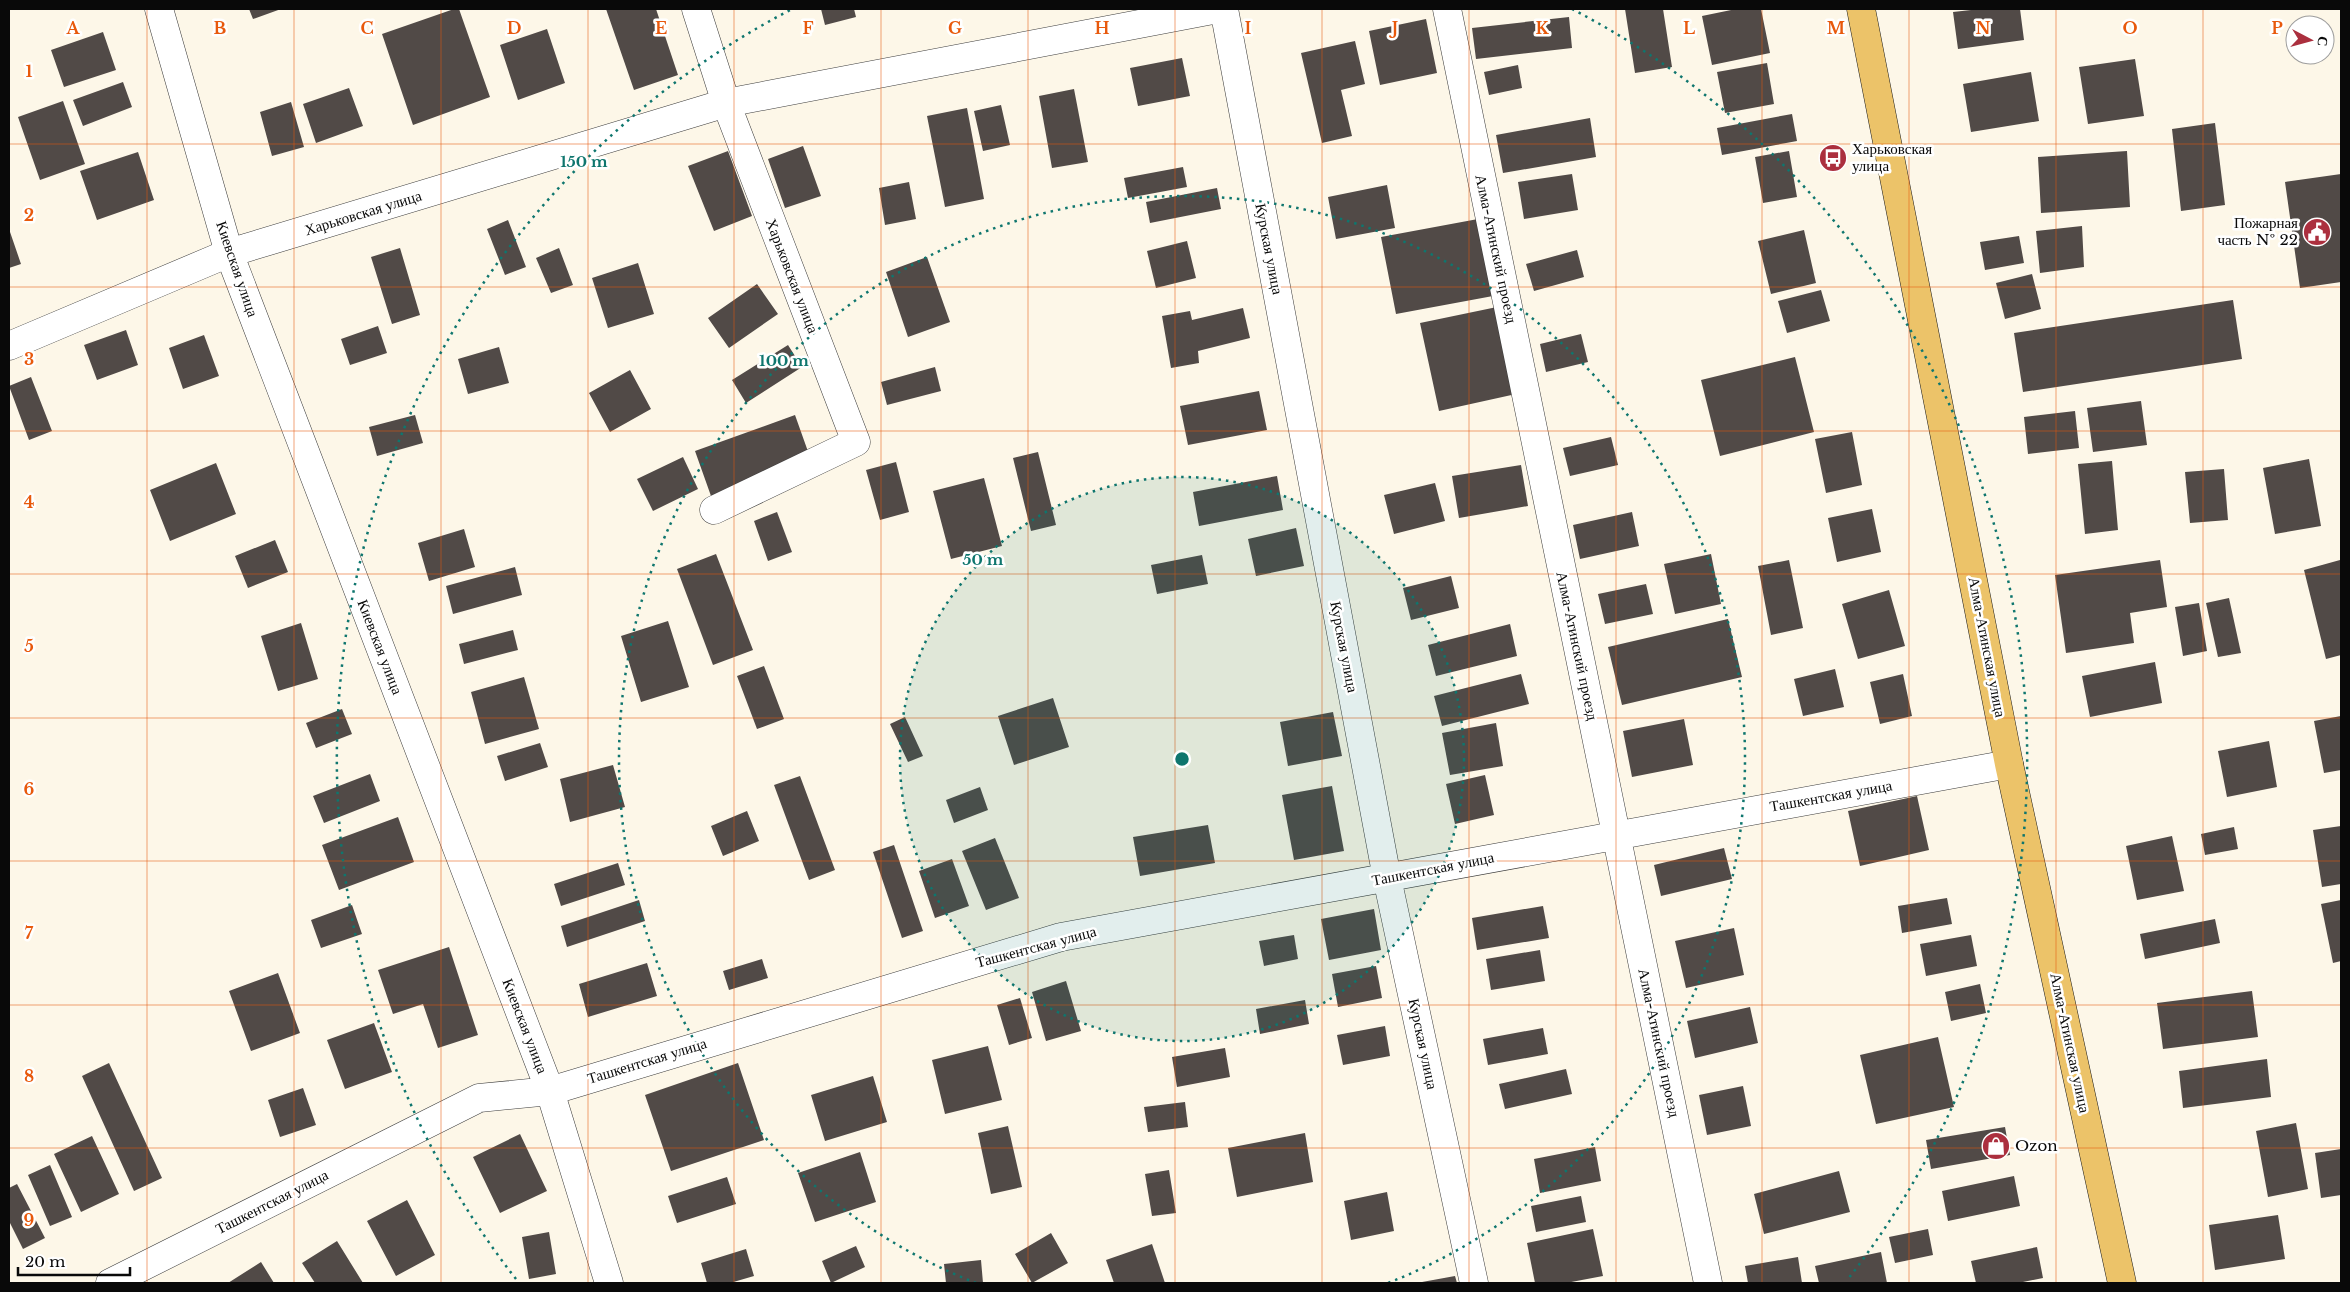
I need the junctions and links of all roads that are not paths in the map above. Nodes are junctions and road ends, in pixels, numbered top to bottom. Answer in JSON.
{"nodes":[{"id":1,"x":159,"y":9,"type":"edge"},
{"id":2,"x":696,"y":9,"type":"edge"},
{"id":3,"x":1218,"y":9,"type":"edge"},
{"id":4,"x":1224,"y":9,"type":"edge"},
{"id":5,"x":1447,"y":9,"type":"edge"},
{"id":6,"x":1861,"y":9,"type":"edge"},
{"id":7,"x":726,"y":104,"type":"junction"},
{"id":8,"x":229,"y":253,"type":"junction"},
{"id":9,"x":9,"y":346,"type":"edge"},
{"id":10,"x":714,"y":510,"type":"dead end"},
{"id":11,"x":2009,"y":764,"type":"junction"},
{"id":12,"x":1616,"y":834,"type":"junction"},
{"id":13,"x":1387,"y":878,"type":"junction"},
{"id":14,"x":550,"y":1091,"type":"junction"},
{"id":15,"x":110,"y":1283,"type":"edge"},
{"id":16,"x":609,"y":1283,"type":"edge"},
{"id":17,"x":1474,"y":1283,"type":"edge"},
{"id":18,"x":1708,"y":1283,"type":"edge"},
{"id":19,"x":2122,"y":1283,"type":"edge"}],
"edges":[{"from":1,"to":8,"type":"street","name":"Киевская улица"},
{"from":2,"to":7,"type":"street","name":"Харьковская улица"},
{"from":3,"to":7,"type":"street","name":"Харьковская улица"},
{"from":4,"to":13,"type":"street","name":"Курская улица"},
{"from":5,"to":12,"type":"street","name":"Алма-Атинский проезд"},
{"from":6,"to":11,"type":"main road","name":"Алма-Атинская улица"},
{"from":7,"to":8,"type":"street","name":"Харьковская улица"},
{"from":7,"to":10,"type":"street","name":"Харьковская улица"},
{"from":8,"to":9,"type":"street","name":"Харьковская улица"},
{"from":8,"to":14,"type":"street","name":"Киевская улица"},
{"from":11,"to":12,"type":"street","name":"Ташкентская улица"},
{"from":11,"to":19,"type":"main road","name":"Алма-Атинская улица"},
{"from":12,"to":13,"type":"street","name":"Ташкентская улица"},
{"from":12,"to":18,"type":"street","name":"Алма-Атинский проезд"},
{"from":13,"to":14,"type":"street","name":"Ташкентская улица"},
{"from":13,"to":17,"type":"street","name":"Курская улица"},
{"from":14,"to":15,"type":"street","name":"Ташкентская улица"},
{"from":14,"to":16,"type":"street","name":"Киевская улица"}]}
